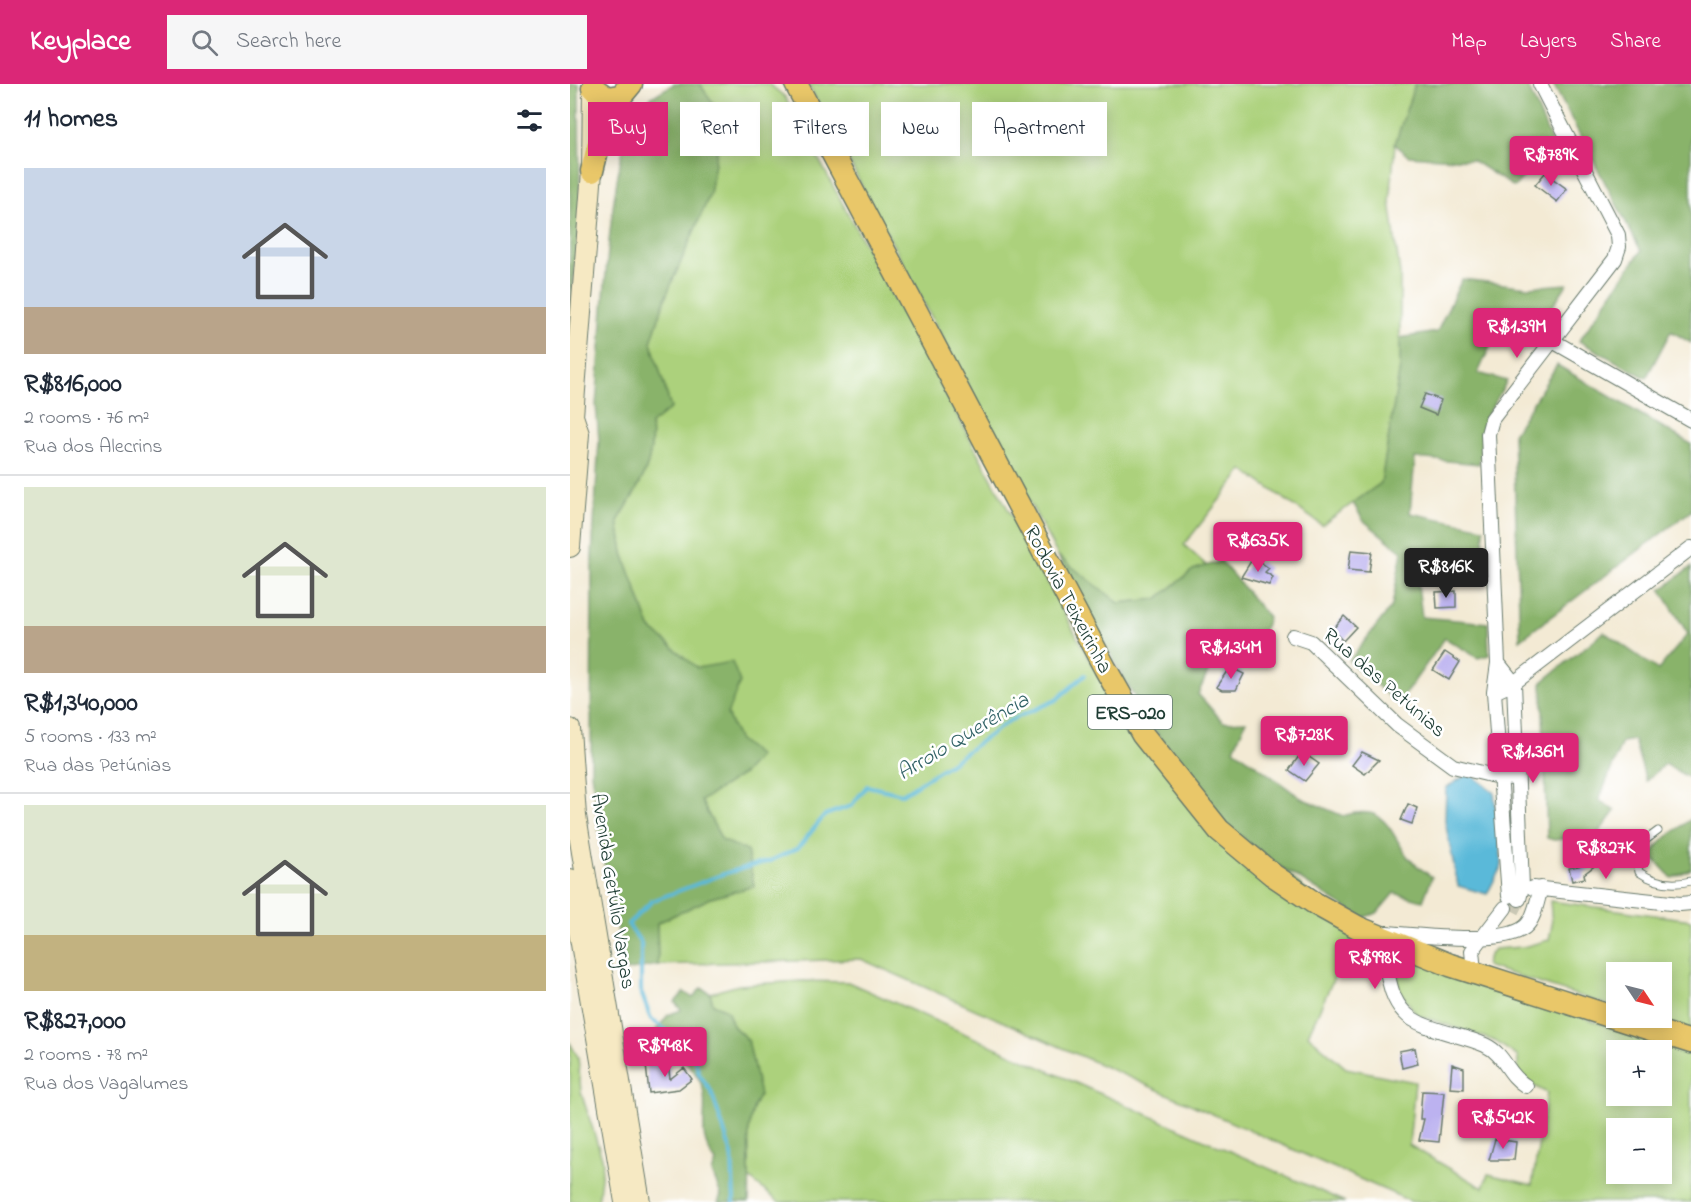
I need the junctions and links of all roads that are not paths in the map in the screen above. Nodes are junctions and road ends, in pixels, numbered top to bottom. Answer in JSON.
{"nodes":[{"id":1,"x":780,"y":84,"type":"edge"},
{"id":2,"x":796,"y":84,"type":"edge"},
{"id":3,"x":1540,"y":84,"type":"edge"},
{"id":4,"x":593,"y":86,"type":"edge"},
{"id":5,"x":625,"y":90,"type":"edge"},
{"id":6,"x":798,"y":102,"type":"edge"},
{"id":7,"x":806,"y":102,"type":"edge"},
{"id":8,"x":835,"y":156,"type":"edge"},
{"id":9,"x":592,"y":171,"type":"junction"},
{"id":10,"x":1551,"y":340,"type":"junction"},
{"id":11,"x":572,"y":418,"type":"edge"},
{"id":12,"x":1691,"y":420,"type":"edge"},
{"id":13,"x":570,"y":547,"type":"edge"},
{"id":14,"x":1691,"y":548,"type":"edge"},
{"id":15,"x":1293,"y":636,"type":"dead end"},
{"id":16,"x":1498,"y":663,"type":"junction"},
{"id":17,"x":1514,"y":683,"type":"junction"},
{"id":18,"x":1494,"y":692,"type":"junction"},
{"id":19,"x":570,"y":729,"type":"edge"},
{"id":20,"x":1499,"y":777,"type":"junction"},
{"id":21,"x":1517,"y":778,"type":"junction"},
{"id":22,"x":1658,"y":831,"type":"dead end"},
{"id":23,"x":570,"y":879,"type":"edge"},
{"id":24,"x":1691,"y":881,"type":"edge"},
{"id":25,"x":1540,"y":888,"type":"junction"},
{"id":26,"x":1511,"y":901,"type":"junction"},
{"id":27,"x":1691,"y":903,"type":"edge"},
{"id":28,"x":1373,"y":934,"type":"junction"},
{"id":29,"x":1482,"y":939,"type":"junction"},
{"id":30,"x":1474,"y":971,"type":"junction"},
{"id":31,"x":1691,"y":1042,"type":"edge"},
{"id":32,"x":1526,"y":1086,"type":"dead end"},
{"id":33,"x":625,"y":1202,"type":"edge"},
{"id":34,"x":640,"y":1202,"type":"edge"}],
"edges":[{"from":1,"to":6,"type":"main road"},
{"from":2,"to":7,"type":"main road","name":"Rodovia Teixeirinha","number":"ERS-020"},
{"from":3,"to":10,"type":"street"},
{"from":4,"to":5,"type":"main road"},
{"from":4,"to":9,"type":"main road"},
{"from":5,"to":9,"type":"main road"},
{"from":8,"to":28,"type":"main road","name":"Rodovia Teixeirinha","number":"ERS-020"},
{"from":9,"to":11,"type":"main road"},
{"from":10,"to":12,"type":"street"},
{"from":10,"to":16,"type":"street"},
{"from":11,"to":13,"type":"main road"},
{"from":14,"to":17,"type":"street"},
{"from":15,"to":20,"type":"street","name":"Rua das Petúnias"},
{"from":16,"to":17,"type":"street"},
{"from":16,"to":18,"type":"street"},
{"from":17,"to":18,"type":"street"},
{"from":17,"to":21,"type":"street"},
{"from":18,"to":20,"type":"street"},
{"from":19,"to":34,"type":"main road","name":"Avenida Getúlio Vargas"},
{"from":20,"to":21,"type":"street","name":"Rua das Petúnias"},
{"from":20,"to":26,"type":"street"},
{"from":21,"to":26,"type":"street"},
{"from":22,"to":24,"type":"lane"},
{"from":23,"to":33,"type":"main road","name":"Avenida Getúlio Vargas"},
{"from":25,"to":26,"type":"street"},
{"from":25,"to":27,"type":"street"},
{"from":25,"to":29,"type":"street"},
{"from":26,"to":29,"type":"street"},
{"from":28,"to":29,"type":"street"},
{"from":28,"to":30,"type":"main road","name":"Rodovia Teixeirinha","number":"ERS-020"},
{"from":28,"to":32,"type":"street"},
{"from":29,"to":30,"type":"street"},
{"from":30,"to":31,"type":"main road","name":"Rodovia Teixeirinha","number":"ERS-020"}]}
